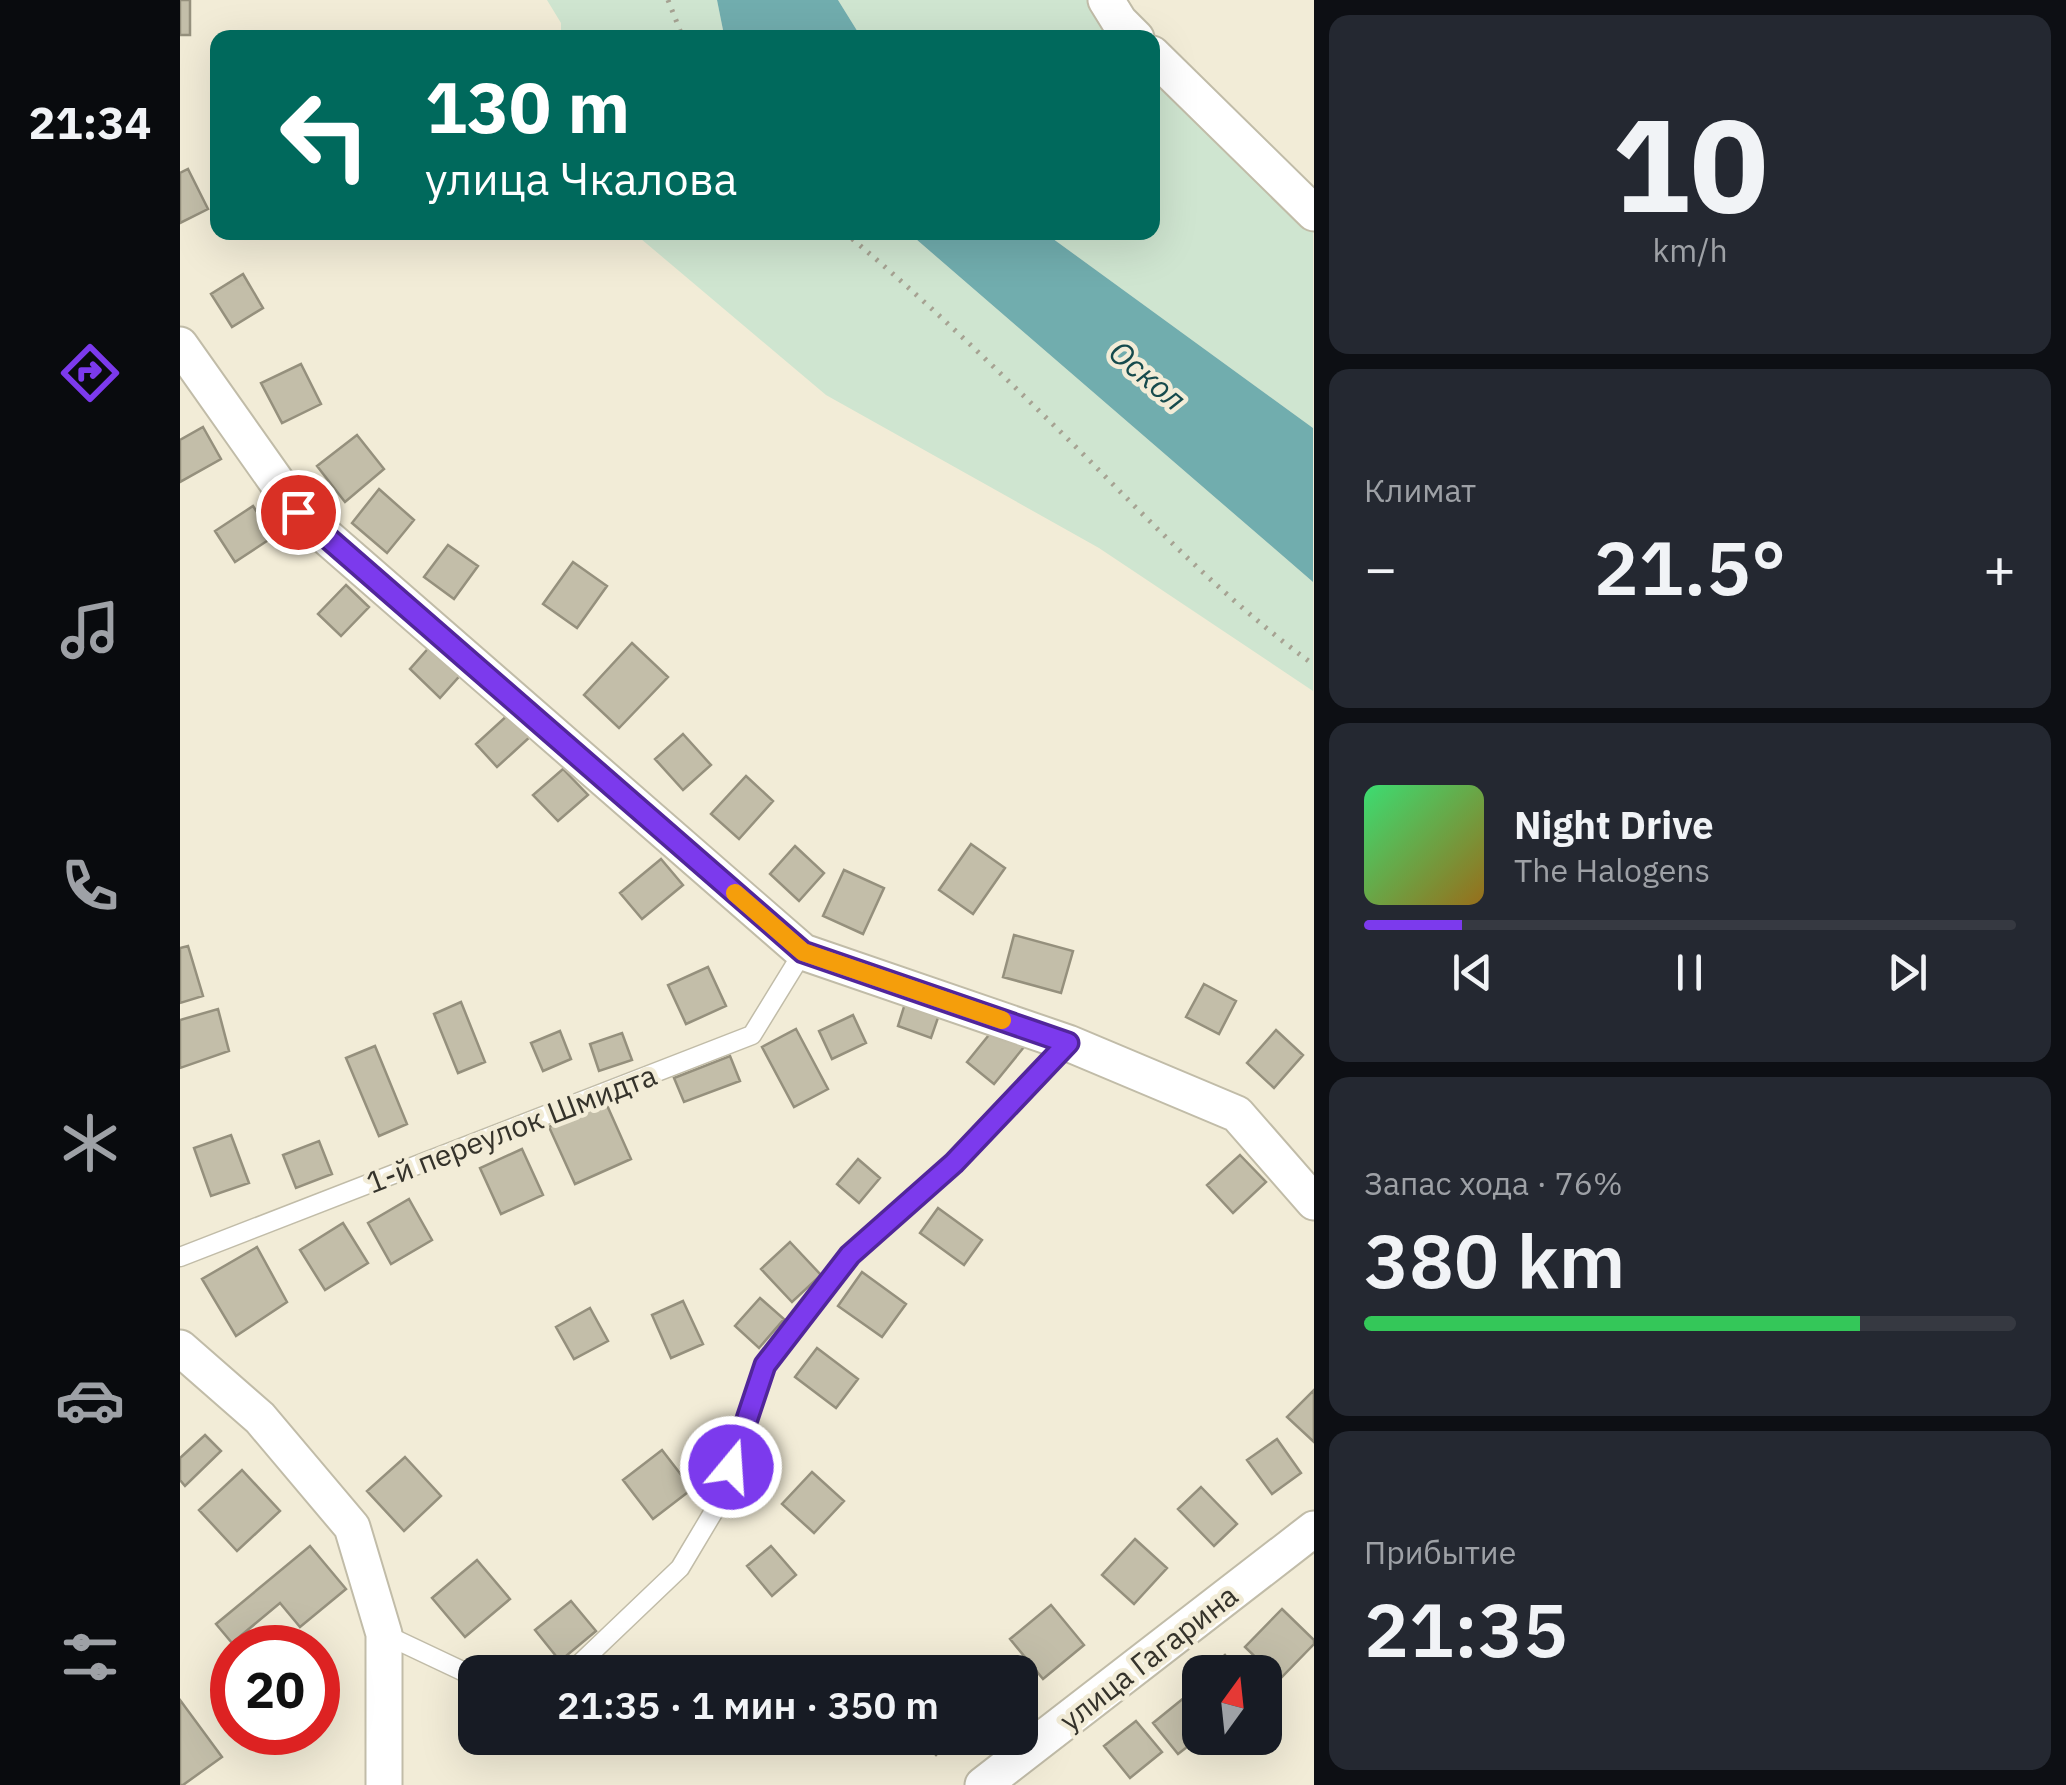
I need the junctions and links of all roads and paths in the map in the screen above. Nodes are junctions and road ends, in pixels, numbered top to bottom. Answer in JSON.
{"nodes":[{"id":1,"x":668,"y":0,"type":"edge"},
{"id":2,"x":1106,"y":0,"type":"edge"},
{"id":3,"x":680,"y":30,"type":"edge"},
{"id":4,"x":1128,"y":30,"type":"edge"},
{"id":5,"x":1160,"y":62,"type":"edge"},
{"id":6,"x":1314,"y":213,"type":"edge"},
{"id":7,"x":854,"y":240,"type":"edge"},
{"id":8,"x":180,"y":345,"type":"edge"},
{"id":9,"x":1314,"y":665,"type":"edge"},
{"id":10,"x":803,"y":952,"type":"junction"},
{"id":11,"x":1068,"y":1043,"type":"junction"},
{"id":12,"x":1314,"y":1202,"type":"edge"},
{"id":13,"x":180,"y":1257,"type":"edge"},
{"id":14,"x":180,"y":1348,"type":"edge"},
{"id":15,"x":1314,"y":1529,"type":"edge"},
{"id":16,"x":384,"y":1634,"type":"junction"},
{"id":17,"x":589,"y":1655,"type":"edge"},
{"id":18,"x":458,"y":1669,"type":"edge"},
{"id":19,"x":379,"y":1782,"type":"edge"},
{"id":20,"x":983,"y":1785,"type":"edge"}],
"edges":[{"from":1,"to":3,"type":"path"},
{"from":2,"to":4,"type":"street"},
{"from":5,"to":6,"type":"street"},
{"from":7,"to":9,"type":"path"},
{"from":8,"to":10,"type":"street"},
{"from":10,"to":11,"type":"street"},
{"from":10,"to":13,"type":"lane","name":"1-й переулок Шмидта"},
{"from":11,"to":12,"type":"street"},
{"from":11,"to":17,"type":"lane"},
{"from":14,"to":16,"type":"street"},
{"from":15,"to":20,"type":"street","name":"улица Гагарина"},
{"from":16,"to":18,"type":"lane"},
{"from":16,"to":19,"type":"street"}]}
